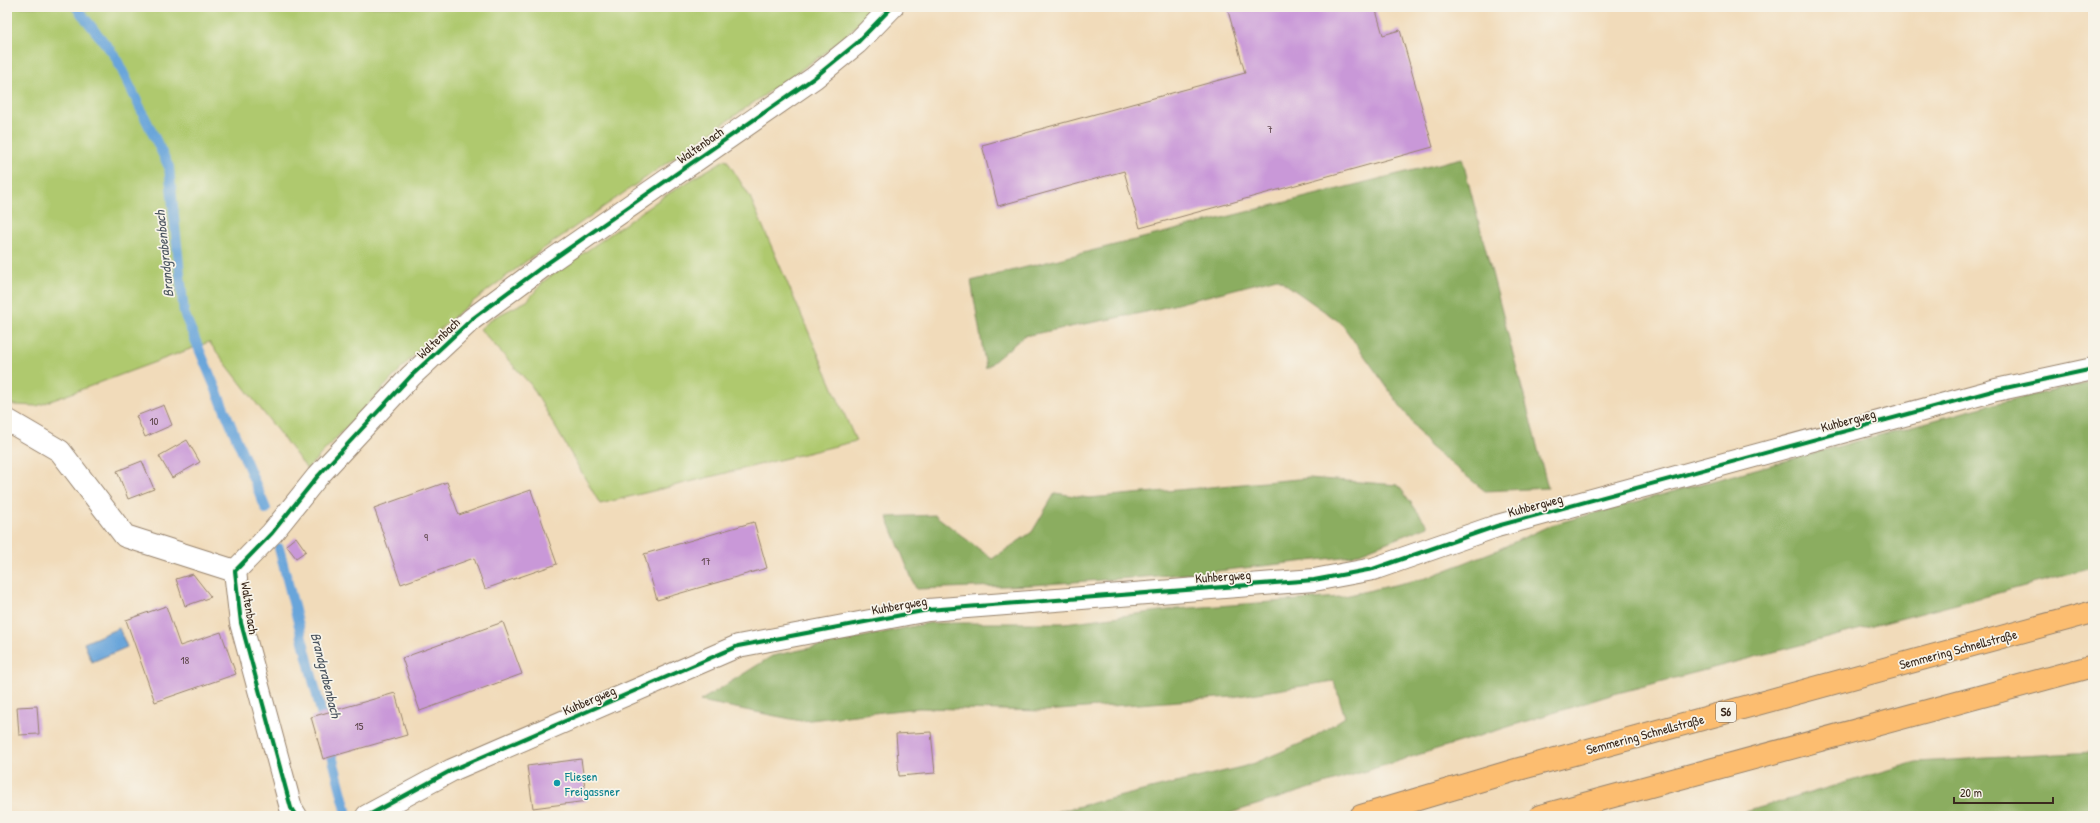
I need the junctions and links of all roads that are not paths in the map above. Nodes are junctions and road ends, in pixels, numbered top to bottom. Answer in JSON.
{"nodes":[{"id":1,"x":892,"y":7,"type":"edge"},
{"id":2,"x":2093,"y":369,"type":"edge"},
{"id":3,"x":7,"y":420,"type":"edge"},
{"id":4,"x":234,"y":571,"type":"junction"},
{"id":5,"x":2093,"y":612,"type":"edge"},
{"id":6,"x":2093,"y":666,"type":"edge"},
{"id":7,"x":296,"y":816,"type":"edge"},
{"id":8,"x":368,"y":816,"type":"edge"},
{"id":9,"x":1361,"y":816,"type":"edge"},
{"id":10,"x":1540,"y":816,"type":"edge"}],
"edges":[{"from":1,"to":4,"type":"street","name":"Waltenbach"},
{"from":2,"to":8,"type":"street","name":"Kuhbergweg"},
{"from":3,"to":4,"type":"street","name":"Waltenbach"},
{"from":4,"to":7,"type":"street","name":"Waltenbach"},
{"from":5,"to":9,"type":"highway","name":"Semmering Schnellstraße","number":"S6"},
{"from":6,"to":10,"type":"highway"}]}
